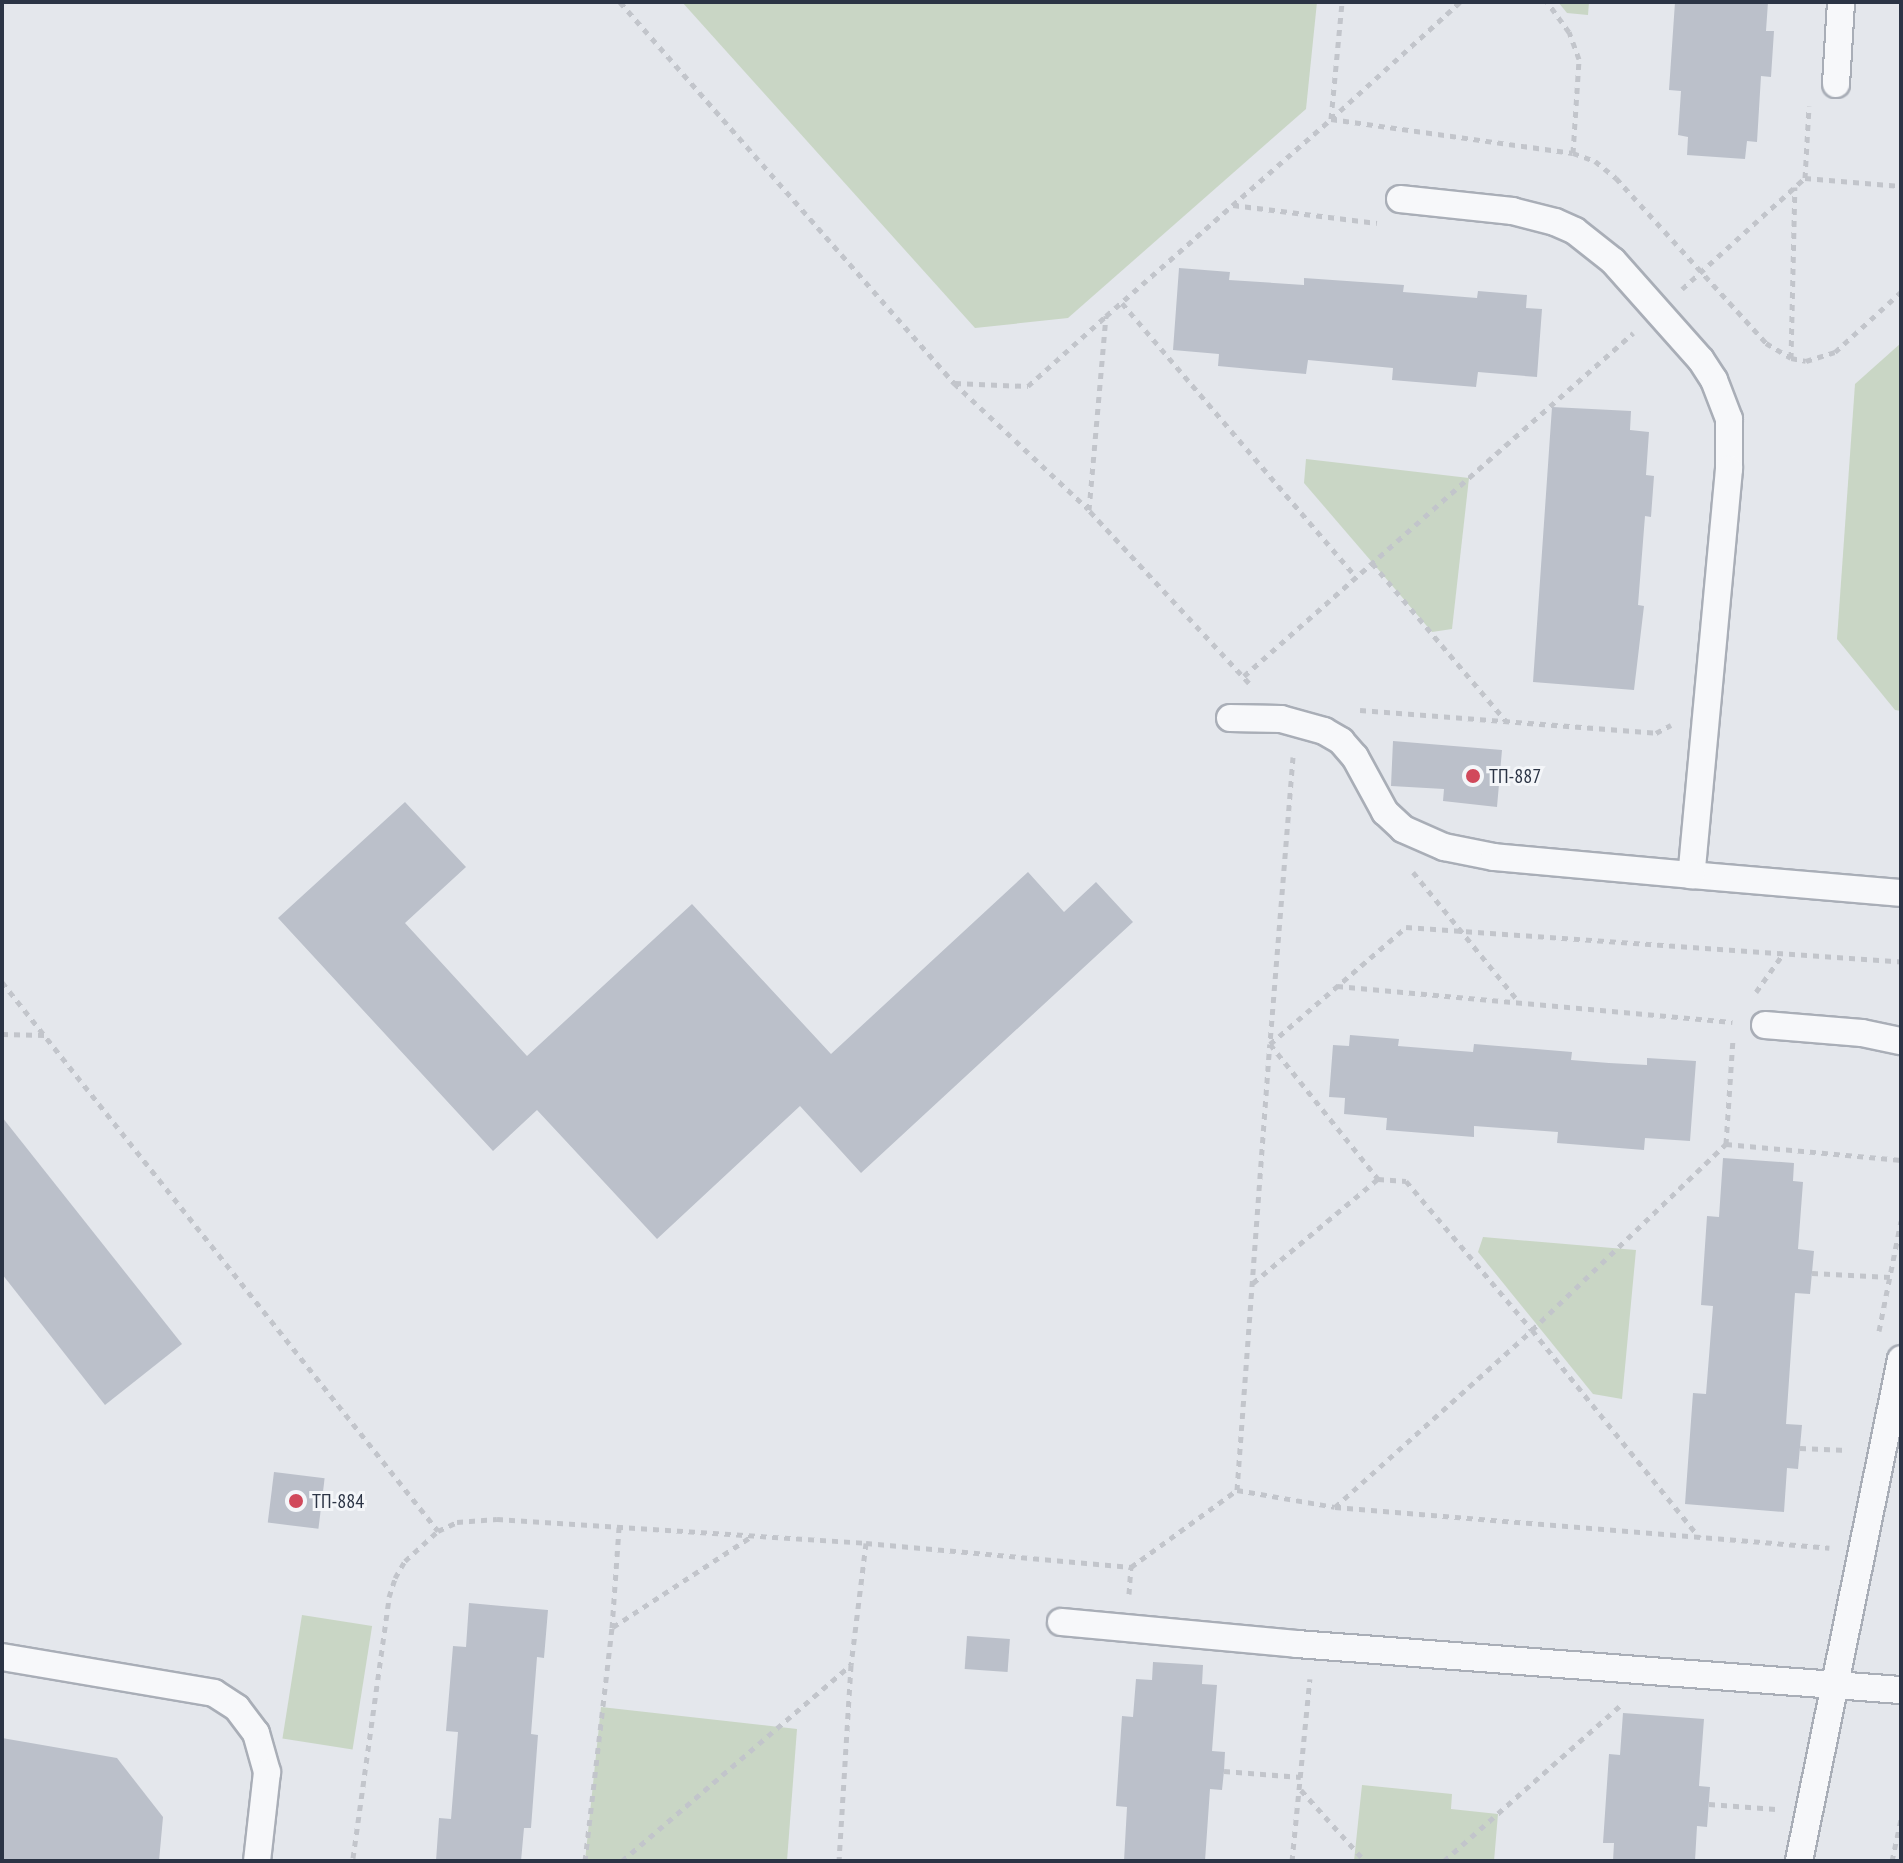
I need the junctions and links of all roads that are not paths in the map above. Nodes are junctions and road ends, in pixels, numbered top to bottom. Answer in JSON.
{"nodes":[{"id":1,"x":1841,"y":2,"type":"edge"},
{"id":2,"x":1836,"y":84,"type":"dead end"},
{"id":3,"x":1400,"y":199,"type":"dead end"},
{"id":4,"x":1230,"y":718,"type":"dead end"},
{"id":5,"x":1691,"y":875,"type":"junction"},
{"id":6,"x":1901,"y":893,"type":"edge"},
{"id":7,"x":1765,"y":1025,"type":"road end"},
{"id":8,"x":1901,"y":1041,"type":"edge"},
{"id":9,"x":1901,"y":1359,"type":"edge"},
{"id":10,"x":1061,"y":1622,"type":"dead end"},
{"id":11,"x":2,"y":1657,"type":"edge"},
{"id":12,"x":1836,"y":1684,"type":"junction"},
{"id":13,"x":1901,"y":1690,"type":"edge"},
{"id":14,"x":257,"y":1861,"type":"edge"},
{"id":15,"x":1799,"y":1861,"type":"edge"}],
"edges":[{"from":1,"to":2,"type":"lane"},
{"from":3,"to":5,"type":"lane"},
{"from":4,"to":5,"type":"lane"},
{"from":5,"to":6,"type":"lane"},
{"from":7,"to":8,"type":"lane"},
{"from":9,"to":12,"type":"lane"},
{"from":10,"to":12,"type":"lane"},
{"from":11,"to":14,"type":"lane"},
{"from":12,"to":13,"type":"lane"},
{"from":12,"to":15,"type":"lane"}]}
